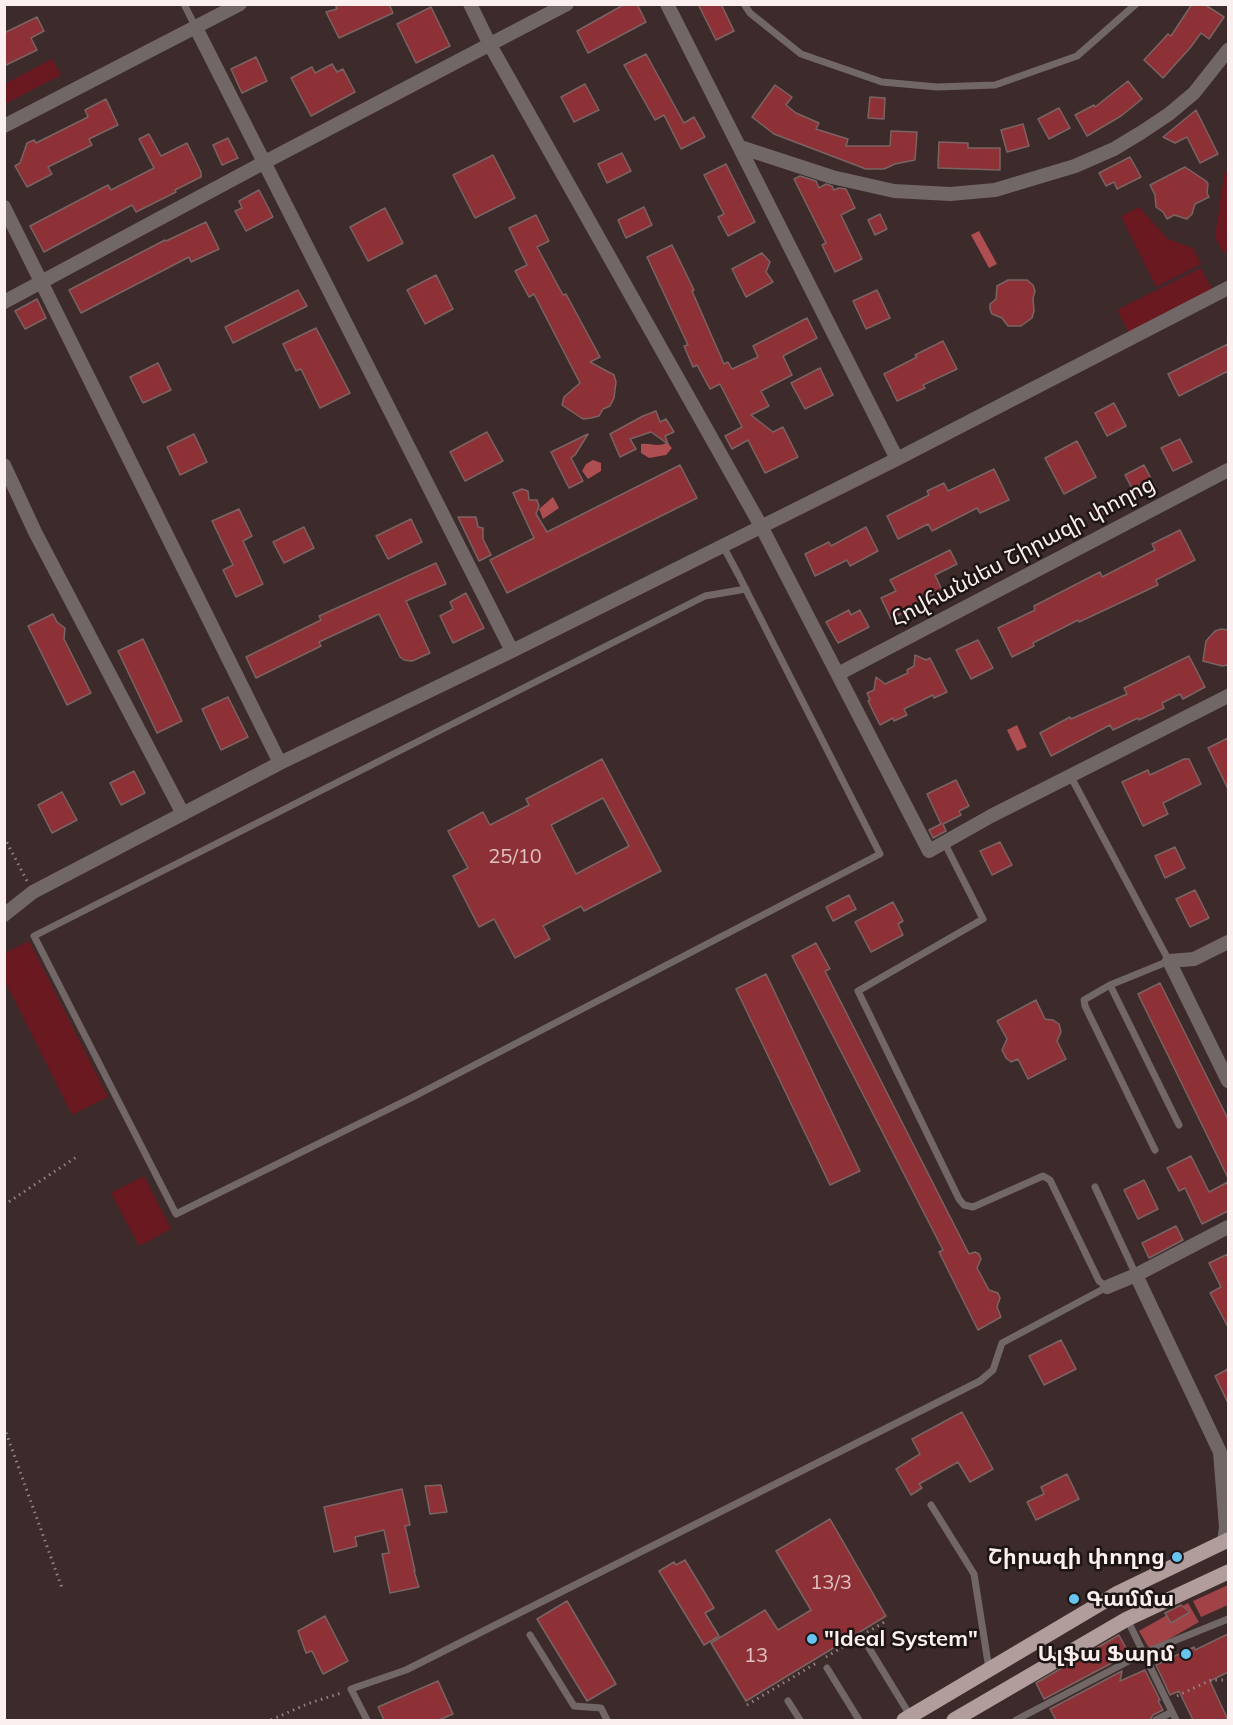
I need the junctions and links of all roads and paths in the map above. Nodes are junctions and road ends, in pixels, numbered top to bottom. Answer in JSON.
{"nodes":[{"id":1,"x":183,"y":4,"type":"edge"},
{"id":2,"x":240,"y":4,"type":"edge"},
{"id":3,"x":470,"y":4,"type":"edge"},
{"id":4,"x":567,"y":4,"type":"edge"},
{"id":5,"x":667,"y":4,"type":"edge"},
{"id":6,"x":744,"y":4,"type":"edge"},
{"id":7,"x":1136,"y":4,"type":"edge"},
{"id":8,"x":196,"y":28,"type":"junction"},
{"id":9,"x":490,"y":45,"type":"junction"},
{"id":10,"x":1228,"y":50,"type":"edge"},
{"id":11,"x":4,"y":126,"type":"edge"},
{"id":12,"x":740,"y":147,"type":"junction"},
{"id":13,"x":263,"y":163,"type":"junction"},
{"id":14,"x":4,"y":207,"type":"edge"},
{"id":15,"x":43,"y":282,"type":"junction"},
{"id":16,"x":1228,"y":288,"type":"edge"},
{"id":17,"x":4,"y":302,"type":"edge"},
{"id":18,"x":897,"y":459,"type":"junction"},
{"id":19,"x":4,"y":465,"type":"edge"},
{"id":20,"x":1228,"y":470,"type":"edge"},
{"id":21,"x":761,"y":526,"type":"junction"},
{"id":22,"x":723,"y":546,"type":"junction"},
{"id":23,"x":746,"y":589,"type":"junction"},
{"id":24,"x":512,"y":651,"type":"junction"},
{"id":25,"x":838,"y":674,"type":"junction"},
{"id":26,"x":1228,"y":696,"type":"edge"},
{"id":27,"x":280,"y":763,"type":"junction"},
{"id":28,"x":1071,"y":777,"type":"junction"},
{"id":29,"x":183,"y":814,"type":"junction"},
{"id":30,"x":4,"y":837,"type":"edge"},
{"id":31,"x":944,"y":842,"type":"junction"},
{"id":32,"x":33,"y":892,"type":"junction"},
{"id":33,"x":4,"y":915,"type":"edge"},
{"id":34,"x":1228,"y":942,"type":"edge"},
{"id":35,"x":1169,"y":961,"type":"junction"},
{"id":36,"x":1110,"y":985,"type":"junction"},
{"id":37,"x":1228,"y":1081,"type":"edge"},
{"id":38,"x":1179,"y":1125,"type":"dead end"},
{"id":39,"x":1155,"y":1150,"type":"dead end"},
{"id":40,"x":78,"y":1156,"type":"dead end"},
{"id":41,"x":1095,"y":1187,"type":"dead end"},
{"id":42,"x":4,"y":1205,"type":"edge"},
{"id":43,"x":1228,"y":1227,"type":"edge"},
{"id":44,"x":1136,"y":1275,"type":"junction"},
{"id":45,"x":1107,"y":1287,"type":"junction"},
{"id":46,"x":4,"y":1427,"type":"edge"},
{"id":47,"x":931,"y":1505,"type":"dead end"},
{"id":48,"x":1226,"y":1541,"type":"edge"},
{"id":49,"x":1228,"y":1572,"type":"edge"},
{"id":50,"x":62,"y":1588,"type":"dead end"},
{"id":51,"x":1127,"y":1618,"type":"junction"},
{"id":52,"x":1228,"y":1618,"type":"edge"},
{"id":53,"x":530,"y":1635,"type":"dead end"},
{"id":54,"x":869,"y":1648,"type":"dead end"},
{"id":55,"x":1144,"y":1653,"type":"junction"},
{"id":56,"x":827,"y":1668,"type":"dead end"},
{"id":57,"x":990,"y":1669,"type":"junction"},
{"id":58,"x":1228,"y":1680,"type":"edge"},
{"id":59,"x":351,"y":1689,"type":"junction"},
{"id":60,"x":788,"y":1701,"type":"dead end"},
{"id":61,"x":1167,"y":1701,"type":"junction"},
{"id":62,"x":1172,"y":1713,"type":"junction"},
{"id":63,"x":908,"y":1719,"type":"edge"},
{"id":64,"x":271,"y":1720,"type":"edge"},
{"id":65,"x":367,"y":1720,"type":"edge"},
{"id":66,"x":607,"y":1720,"type":"edge"},
{"id":67,"x":800,"y":1720,"type":"edge"},
{"id":68,"x":859,"y":1720,"type":"edge"},
{"id":69,"x":954,"y":1720,"type":"edge"},
{"id":70,"x":1016,"y":1720,"type":"edge"},
{"id":71,"x":1156,"y":1720,"type":"edge"},
{"id":72,"x":1176,"y":1720,"type":"edge"}],
"edges":[{"from":1,"to":8,"type":"lane"},
{"from":2,"to":8,"type":"street"},
{"from":3,"to":9,"type":"street"},
{"from":4,"to":9,"type":"street"},
{"from":5,"to":12,"type":"street"},
{"from":6,"to":7,"type":"lane"},
{"from":8,"to":11,"type":"street"},
{"from":8,"to":13,"type":"street"},
{"from":9,"to":13,"type":"street"},
{"from":9,"to":21,"type":"street"},
{"from":10,"to":12,"type":"street"},
{"from":12,"to":18,"type":"street"},
{"from":13,"to":15,"type":"street"},
{"from":13,"to":24,"type":"street"},
{"from":14,"to":15,"type":"street"},
{"from":15,"to":17,"type":"street"},
{"from":15,"to":27,"type":"street"},
{"from":16,"to":18,"type":"street"},
{"from":18,"to":21,"type":"street"},
{"from":19,"to":29,"type":"street"},
{"from":20,"to":25,"type":"street","name":"Հովհաննես Շիրազի փողոց"},
{"from":21,"to":22,"type":"street"},
{"from":21,"to":25,"type":"street"},
{"from":22,"to":23,"type":"lane"},
{"from":22,"to":24,"type":"street"},
{"from":23,"to":23,"type":"lane"},
{"from":24,"to":27,"type":"street"},
{"from":25,"to":31,"type":"street"},
{"from":26,"to":28,"type":"street"},
{"from":27,"to":29,"type":"street"},
{"from":28,"to":31,"type":"street"},
{"from":28,"to":35,"type":"lane"},
{"from":29,"to":32,"type":"street"},
{"from":30,"to":32,"type":"path"},
{"from":31,"to":45,"type":"lane"},
{"from":32,"to":33,"type":"street"},
{"from":34,"to":35,"type":"street"},
{"from":35,"to":36,"type":"lane"},
{"from":35,"to":37,"type":"street"},
{"from":36,"to":38,"type":"lane"},
{"from":36,"to":39,"type":"lane"},
{"from":40,"to":42,"type":"path"},
{"from":41,"to":44,"type":"lane"},
{"from":43,"to":44,"type":"street"},
{"from":44,"to":45,"type":"street"},
{"from":44,"to":48,"type":"street"},
{"from":45,"to":59,"type":"lane"},
{"from":46,"to":50,"type":"path"},
{"from":47,"to":57,"type":"lane"},
{"from":48,"to":57,"type":"main road"},
{"from":49,"to":51,"type":"main road"},
{"from":51,"to":55,"type":"lane"},
{"from":51,"to":69,"type":"main road"},
{"from":52,"to":55,"type":"lane"},
{"from":53,"to":66,"type":"lane"},
{"from":54,"to":63,"type":"lane"},
{"from":55,"to":61,"type":"lane"},
{"from":55,"to":70,"type":"lane"},
{"from":56,"to":68,"type":"lane"},
{"from":57,"to":63,"type":"main road"},
{"from":58,"to":61,"type":"path"},
{"from":59,"to":64,"type":"path"},
{"from":59,"to":65,"type":"lane"},
{"from":60,"to":67,"type":"lane"},
{"from":61,"to":62,"type":"lane"},
{"from":62,"to":71,"type":"lane"},
{"from":62,"to":72,"type":"lane"}]}
